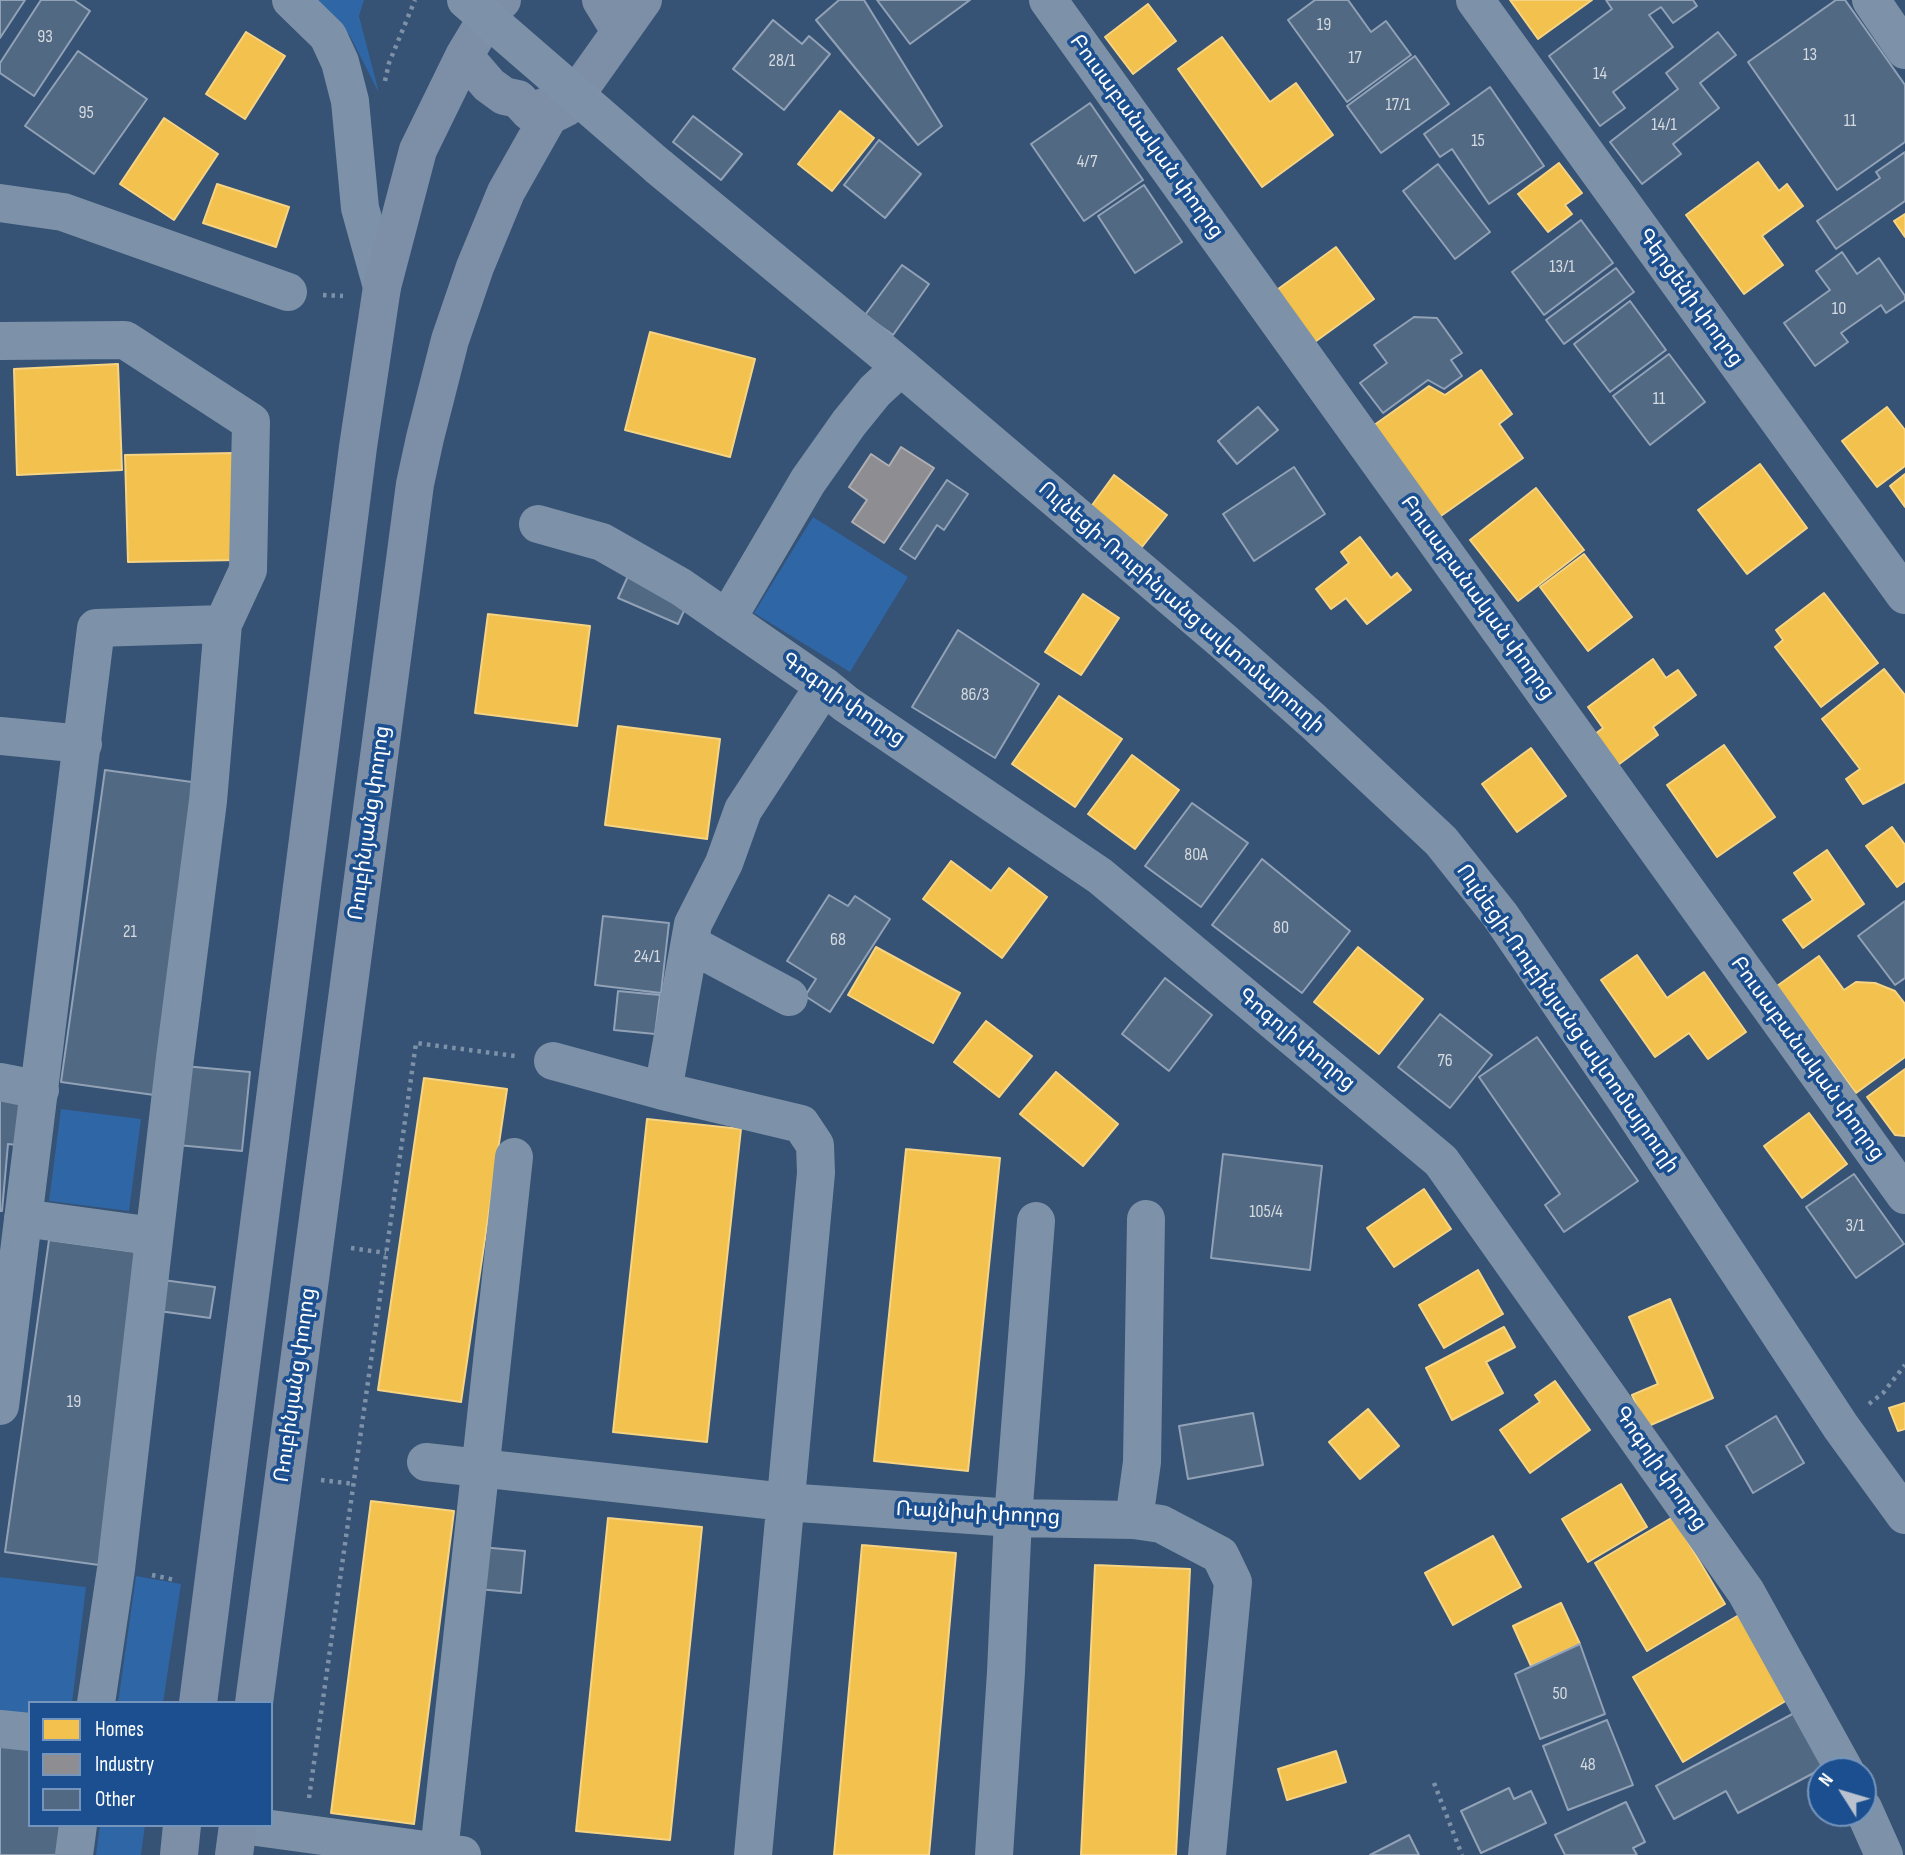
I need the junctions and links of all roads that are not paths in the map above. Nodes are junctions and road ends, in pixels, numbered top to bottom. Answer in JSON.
{"nodes":[{"id":1,"x":291,"y":0,"type":"edge"},
{"id":2,"x":466,"y":0,"type":"edge"},
{"id":3,"x":502,"y":0,"type":"edge"},
{"id":4,"x":643,"y":0,"type":"edge"},
{"id":5,"x":1048,"y":0,"type":"edge"},
{"id":6,"x":1475,"y":0,"type":"edge"},
{"id":7,"x":1871,"y":0,"type":"edge"},
{"id":8,"x":611,"y":16,"type":"edge"},
{"id":9,"x":1905,"y":50,"type":"edge"},
{"id":10,"x":464,"y":56,"type":"junction"},
{"id":11,"x":549,"y":116,"type":"junction"},
{"id":12,"x":0,"y":203,"type":"edge"},
{"id":13,"x":382,"y":288,"type":"junction"},
{"id":14,"x":288,"y":292,"type":"dead end"},
{"id":15,"x":0,"y":341,"type":"edge"},
{"id":16,"x":901,"y":367,"type":"junction"},
{"id":17,"x":538,"y":524,"type":"dead end"},
{"id":18,"x":1905,"y":595,"type":"edge"},
{"id":19,"x":727,"y":619,"type":"junction"},
{"id":20,"x":223,"y":624,"type":"junction"},
{"id":21,"x":824,"y":686,"type":"junction"},
{"id":22,"x":0,"y":736,"type":"edge"},
{"id":23,"x":83,"y":744,"type":"junction"},
{"id":24,"x":690,"y":944,"type":"junction"},
{"id":25,"x":789,"y":997,"type":"dead end"},
{"id":26,"x":553,"y":1061,"type":"road end"},
{"id":27,"x":0,"y":1082,"type":"edge"},
{"id":28,"x":40,"y":1090,"type":"junction"},
{"id":29,"x":663,"y":1091,"type":"junction"},
{"id":30,"x":514,"y":1157,"type":"dead end"},
{"id":31,"x":1905,"y":1195,"type":"edge"},
{"id":32,"x":1146,"y":1219,"type":"dead end"},
{"id":33,"x":1036,"y":1222,"type":"dead end"},
{"id":34,"x":15,"y":1231,"type":"edge"},
{"id":35,"x":154,"y":1236,"type":"junction"},
{"id":36,"x":0,"y":1406,"type":"edge"},
{"id":37,"x":426,"y":1462,"type":"dead end"},
{"id":38,"x":480,"y":1469,"type":"junction"},
{"id":39,"x":785,"y":1502,"type":"junction"},
{"id":40,"x":1905,"y":1515,"type":"edge"},
{"id":41,"x":1013,"y":1518,"type":"junction"},
{"id":42,"x":1134,"y":1520,"type":"junction"},
{"id":43,"x":96,"y":1701,"type":"edge"},
{"id":44,"x":198,"y":1701,"type":"edge"},
{"id":45,"x":254,"y":1701,"type":"edge"},
{"id":46,"x":0,"y":1729,"type":"edge"},
{"id":47,"x":28,"y":1732,"type":"edge"},
{"id":48,"x":1837,"y":1757,"type":"edge"},
{"id":49,"x":78,"y":1827,"type":"edge"},
{"id":50,"x":183,"y":1827,"type":"edge"},
{"id":51,"x":240,"y":1827,"type":"edge"},
{"id":52,"x":254,"y":1827,"type":"edge"},
{"id":53,"x":1871,"y":1827,"type":"edge"},
{"id":54,"x":451,"y":1853,"type":"edge"},
{"id":55,"x":74,"y":1855,"type":"edge"},
{"id":56,"x":179,"y":1855,"type":"edge"},
{"id":57,"x":234,"y":1855,"type":"edge"},
{"id":58,"x":752,"y":1855,"type":"edge"},
{"id":59,"x":994,"y":1855,"type":"edge"},
{"id":60,"x":1207,"y":1855,"type":"edge"},
{"id":61,"x":1884,"y":1855,"type":"edge"}],
"edges":[{"from":1,"to":13,"type":"street"},
{"from":2,"to":16,"type":"street","name":"Ուլնեցի-Ռուբինյանց ավտոմայրուղի","bridge":true},
{"from":3,"to":10,"type":"main road"},
{"from":4,"to":8,"type":"main road","name":"Ռուբինյանց փողոց"},
{"from":5,"to":31,"type":"street","name":"Բուսաբանական փողոց"},
{"from":6,"to":18,"type":"street","name":"Գերցենի փողոց"},
{"from":7,"to":9,"type":"street"},
{"from":8,"to":11,"type":"main road","name":"Ռուբինյանց փողոց"},
{"from":10,"to":11,"type":"main road"},
{"from":10,"to":13,"type":"main road"},
{"from":11,"to":45,"type":"main road","name":"Ռուբինյանց փողոց"},
{"from":12,"to":14,"type":"street"},
{"from":13,"to":44,"type":"main road"},
{"from":15,"to":20,"type":"street"},
{"from":16,"to":19,"type":"street"},
{"from":16,"to":40,"type":"street","name":"Ուլնեցի-Ռուբինյանց ավտոմայրուղի"},
{"from":17,"to":19,"type":"street","name":"Գոգոլի փողոց"},
{"from":19,"to":21,"type":"street","name":"Գոգոլի փողոց"},
{"from":20,"to":23,"type":"street"},
{"from":20,"to":35,"type":"street"},
{"from":21,"to":24,"type":"street"},
{"from":21,"to":48,"type":"street","name":"Գոգոլի փողոց"},
{"from":22,"to":23,"type":"street"},
{"from":23,"to":28,"type":"street"},
{"from":24,"to":25,"type":"street"},
{"from":24,"to":29,"type":"street"},
{"from":26,"to":29,"type":"street"},
{"from":27,"to":28,"type":"street"},
{"from":28,"to":34,"type":"street"},
{"from":29,"to":39,"type":"street"},
{"from":30,"to":38,"type":"street"},
{"from":32,"to":42,"type":"street"},
{"from":33,"to":41,"type":"street"},
{"from":34,"to":35,"type":"street"},
{"from":34,"to":36,"type":"street"},
{"from":35,"to":43,"type":"street"},
{"from":37,"to":38,"type":"street","name":"Ռայնիսի փողոց"},
{"from":38,"to":39,"type":"street","name":"Ռայնիսի փողոց"},
{"from":38,"to":54,"type":"street"},
{"from":39,"to":41,"type":"street","name":"Ռայնիսի փողոց"},
{"from":39,"to":58,"type":"street"},
{"from":41,"to":42,"type":"street","name":"Ռայնիսի փողոց"},
{"from":41,"to":59,"type":"street"},
{"from":42,"to":60,"type":"street","name":"Ռայնիսի փողոց"},
{"from":46,"to":47,"type":"street"},
{"from":49,"to":55,"type":"street"},
{"from":50,"to":56,"type":"main road"},
{"from":51,"to":57,"type":"main road"},
{"from":52,"to":54,"type":"street"},
{"from":53,"to":61,"type":"street"}]}
